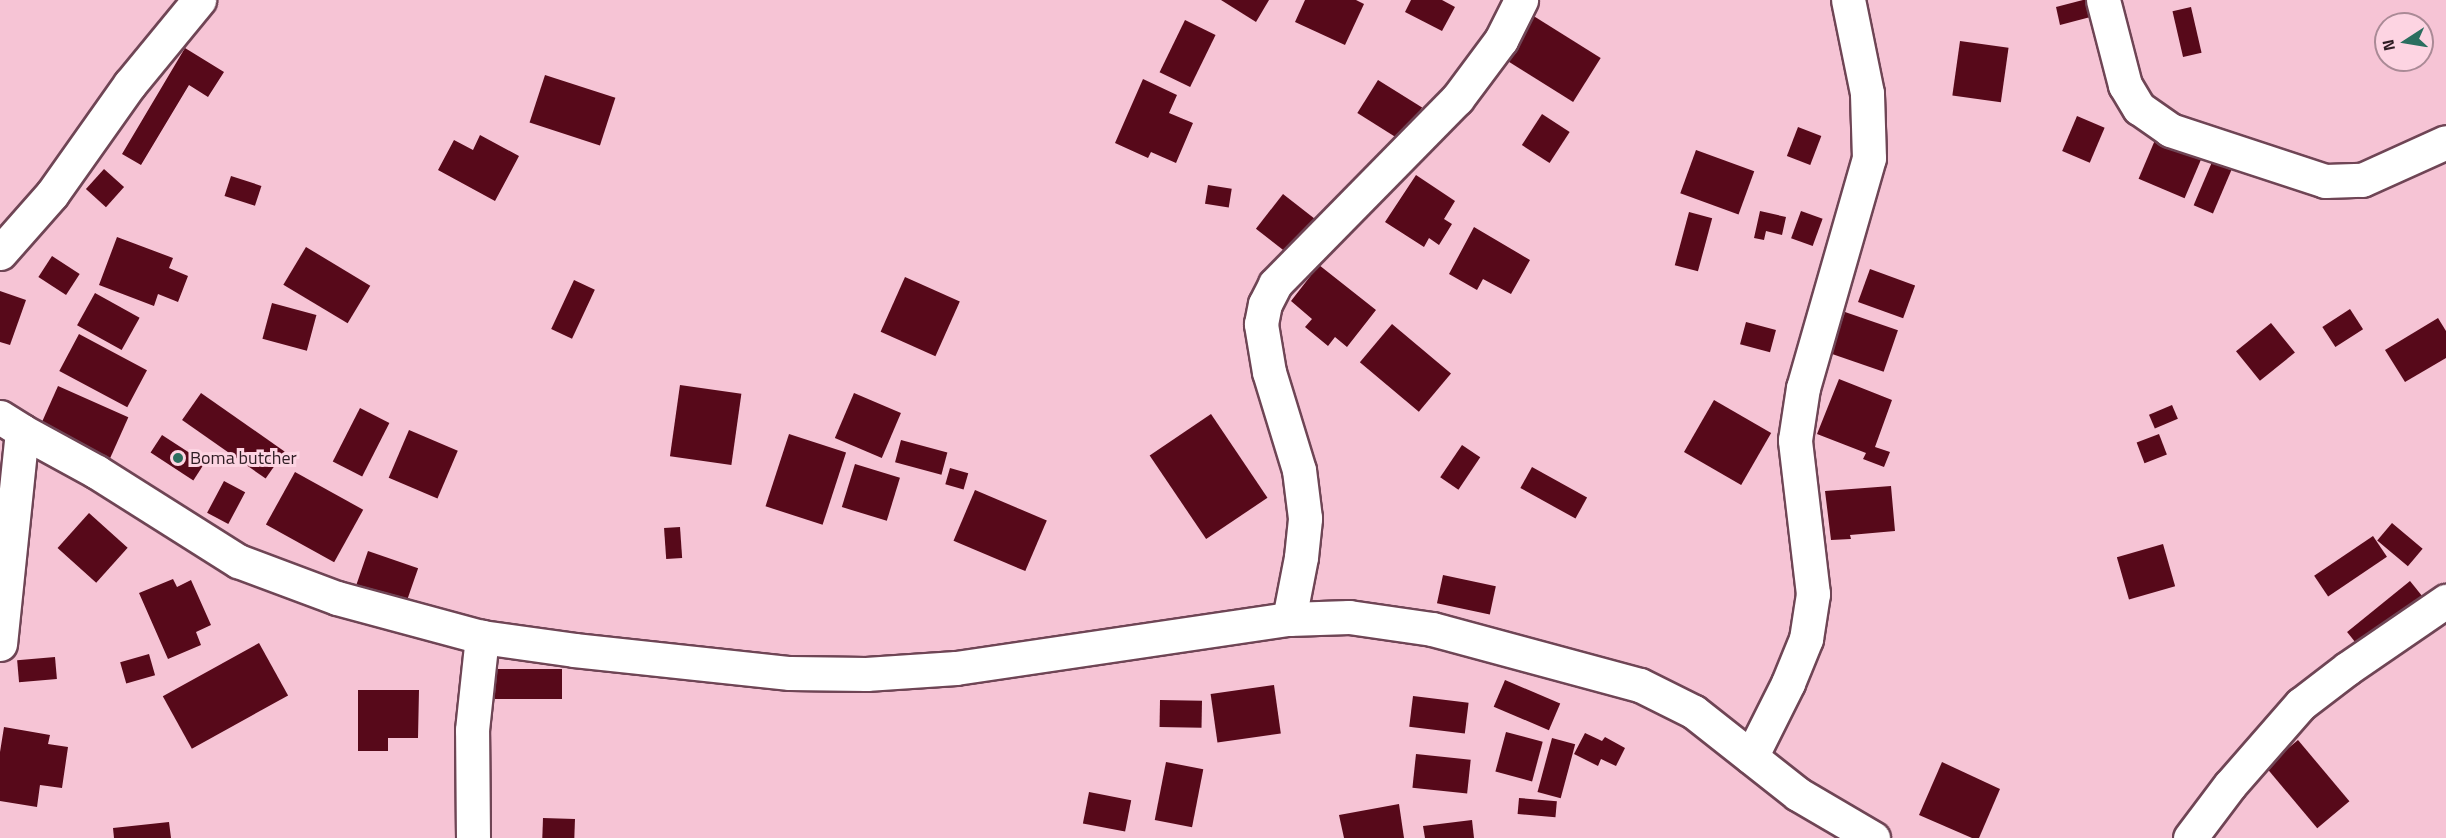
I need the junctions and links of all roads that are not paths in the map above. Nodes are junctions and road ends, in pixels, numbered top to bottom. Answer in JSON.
{"nodes":[{"id":1,"x":199,"y":0,"type":"edge"},
{"id":2,"x":1521,"y":0,"type":"edge"},
{"id":3,"x":1848,"y":0,"type":"edge"},
{"id":4,"x":2103,"y":0,"type":"edge"},
{"id":5,"x":2446,"y":141,"type":"edge"},
{"id":6,"x":0,"y":253,"type":"edge"},
{"id":7,"x":11,"y":424,"type":"edge"},
{"id":8,"x":2446,"y":601,"type":"edge"},
{"id":9,"x":1289,"y":619,"type":"junction"},
{"id":10,"x":482,"y":637,"type":"junction"},
{"id":11,"x":0,"y":644,"type":"edge"},
{"id":12,"x":1751,"y":757,"type":"junction"},
{"id":13,"x":473,"y":838,"type":"edge"},
{"id":14,"x":1873,"y":838,"type":"edge"},
{"id":15,"x":2190,"y":838,"type":"edge"}],
"edges":[{"from":1,"to":6,"type":"street"},
{"from":2,"to":9,"type":"street"},
{"from":3,"to":12,"type":"street"},
{"from":4,"to":5,"type":"street"},
{"from":7,"to":10,"type":"street"},
{"from":7,"to":11,"type":"street"},
{"from":8,"to":15,"type":"street"},
{"from":9,"to":10,"type":"street"},
{"from":9,"to":12,"type":"street"},
{"from":10,"to":13,"type":"street"},
{"from":12,"to":14,"type":"street"}]}
